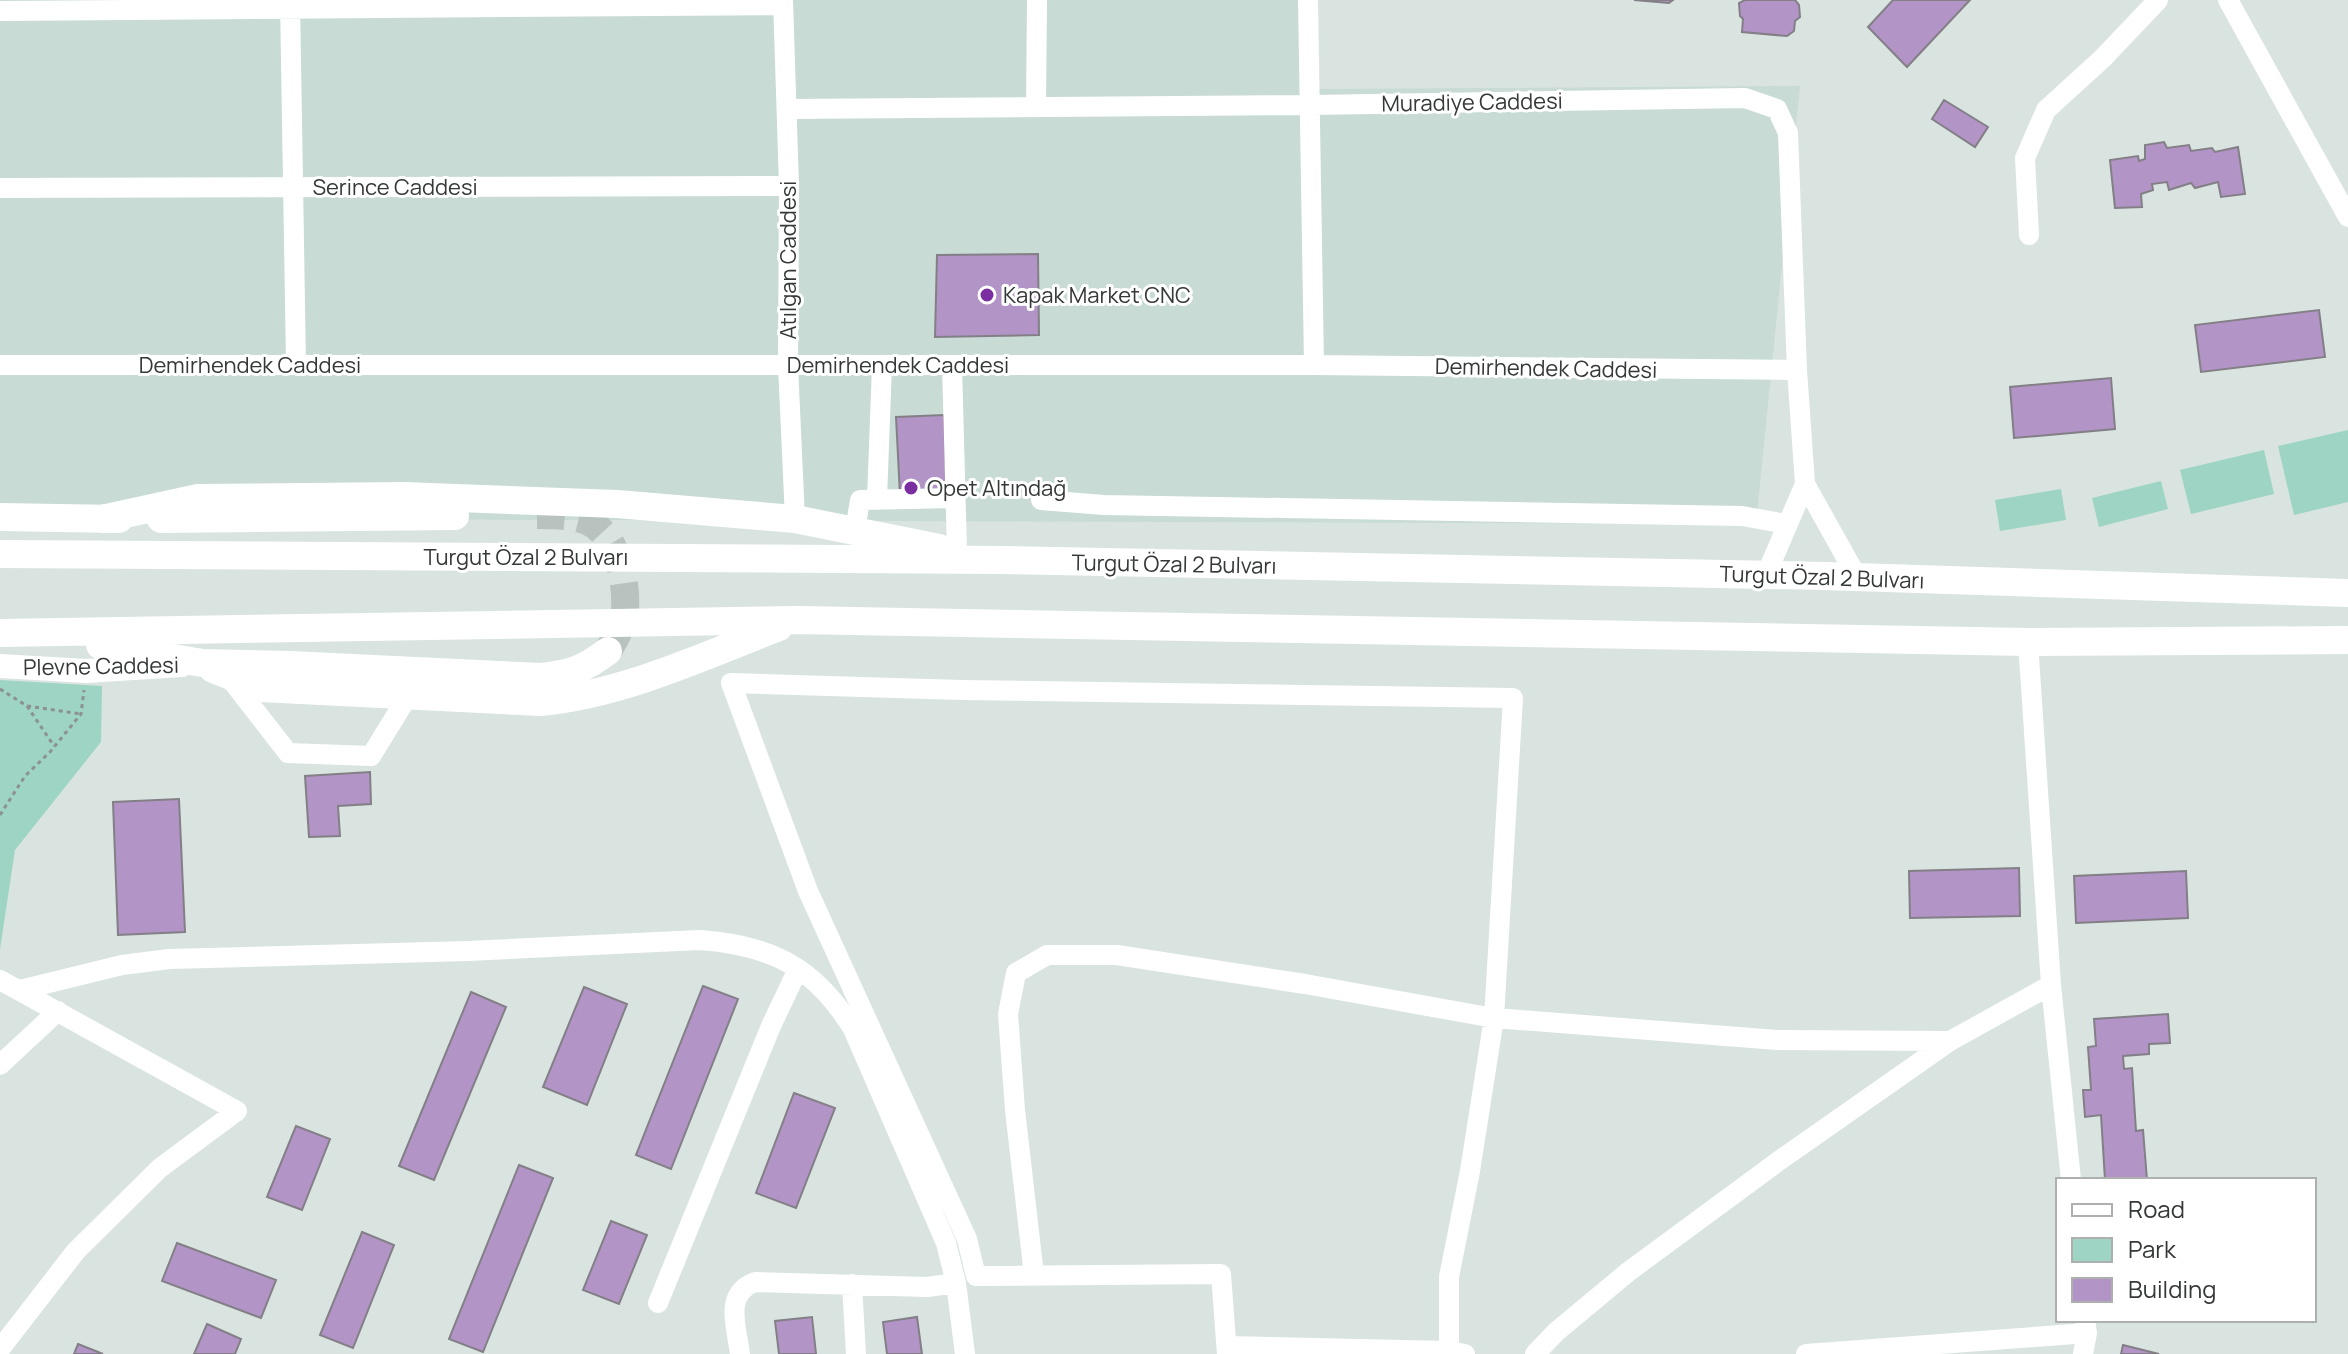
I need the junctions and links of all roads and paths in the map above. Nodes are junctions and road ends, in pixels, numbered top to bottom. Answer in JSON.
{"nodes":[{"id":1,"x":1037,"y":0,"type":"edge"},
{"id":2,"x":1308,"y":0,"type":"edge"},
{"id":3,"x":2158,"y":0,"type":"edge"},
{"id":4,"x":2228,"y":0,"type":"edge"},
{"id":5,"x":783,"y":3,"type":"edge"},
{"id":6,"x":290,"y":4,"type":"edge"},
{"id":7,"x":0,"y":11,"type":"edge"},
{"id":8,"x":1310,"y":105,"type":"junction"},
{"id":9,"x":1036,"y":107,"type":"junction"},
{"id":10,"x":787,"y":109,"type":"junction"},
{"id":11,"x":789,"y":186,"type":"junction"},
{"id":12,"x":294,"y":187,"type":"junction"},
{"id":13,"x":0,"y":188,"type":"edge"},
{"id":14,"x":2345,"y":204,"type":"edge"},
{"id":15,"x":2029,"y":235,"type":"dead end"},
{"id":16,"x":296,"y":364,"type":"junction"},
{"id":17,"x":0,"y":365,"type":"edge"},
{"id":18,"x":788,"y":365,"type":"junction"},
{"id":19,"x":882,"y":365,"type":"junction"},
{"id":20,"x":952,"y":365,"type":"junction"},
{"id":21,"x":1314,"y":365,"type":"junction"},
{"id":22,"x":1797,"y":370,"type":"junction"},
{"id":23,"x":1805,"y":484,"type":"junction"},
{"id":24,"x":955,"y":498,"type":"junction"},
{"id":25,"x":877,"y":499,"type":"junction"},
{"id":26,"x":1041,"y":500,"type":"dead end"},
{"id":27,"x":537,"y":515,"type":"tunnel mouth"},
{"id":28,"x":0,"y":517,"type":"edge"},
{"id":29,"x":102,"y":519,"type":"junction"},
{"id":30,"x":795,"y":519,"type":"junction"},
{"id":31,"x":1786,"y":524,"type":"junction"},
{"id":32,"x":855,"y":531,"type":"junction"},
{"id":33,"x":957,"y":551,"type":"junction"},
{"id":34,"x":0,"y":554,"type":"edge"},
{"id":35,"x":1003,"y":560,"type":"junction"},
{"id":36,"x":1766,"y":575,"type":"junction"},
{"id":37,"x":1857,"y":577,"type":"junction"},
{"id":38,"x":2348,"y":593,"type":"edge"},
{"id":39,"x":797,"y":620,"type":"junction"},
{"id":40,"x":0,"y":634,"type":"edge"},
{"id":41,"x":34,"y":634,"type":"junction"},
{"id":42,"x":2348,"y":640,"type":"edge"},
{"id":43,"x":2028,"y":642,"type":"junction"},
{"id":44,"x":608,"y":651,"type":"tunnel mouth"},
{"id":45,"x":202,"y":663,"type":"junction"},
{"id":46,"x":0,"y":666,"type":"edge"},
{"id":47,"x":86,"y":671,"type":"junction"},
{"id":48,"x":229,"y":677,"type":"junction"},
{"id":49,"x":0,"y":689,"type":"edge"},
{"id":50,"x":408,"y":696,"type":"junction"},
{"id":51,"x":27,"y":706,"type":"junction"},
{"id":52,"x":81,"y":714,"type":"junction"},
{"id":53,"x":54,"y":746,"type":"junction"},
{"id":54,"x":0,"y":815,"type":"edge"},
{"id":55,"x":798,"y":969,"type":"junction"},
{"id":56,"x":0,"y":980,"type":"edge"},
{"id":57,"x":2051,"y":985,"type":"junction"},
{"id":58,"x":20,"y":990,"type":"junction"},
{"id":59,"x":58,"y":1011,"type":"junction"},
{"id":60,"x":1494,"y":1018,"type":"junction"},
{"id":61,"x":1950,"y":1041,"type":"junction"},
{"id":62,"x":0,"y":1065,"type":"edge"},
{"id":63,"x":2071,"y":1178,"type":"edge"},
{"id":64,"x":1034,"y":1275,"type":"junction"},
{"id":65,"x":956,"y":1283,"type":"junction"},
{"id":66,"x":852,"y":1284,"type":"junction"},
{"id":67,"x":658,"y":1303,"type":"dead end"},
{"id":68,"x":2086,"y":1326,"type":"edge"},
{"id":69,"x":0,"y":1349,"type":"edge"},
{"id":70,"x":1227,"y":1350,"type":"edge"},
{"id":71,"x":1457,"y":1352,"type":"edge"},
{"id":72,"x":740,"y":1354,"type":"edge"},
{"id":73,"x":856,"y":1354,"type":"edge"},
{"id":74,"x":965,"y":1354,"type":"edge"},
{"id":75,"x":1535,"y":1354,"type":"edge"},
{"id":76,"x":1806,"y":1354,"type":"edge"},
{"id":77,"x":2083,"y":1354,"type":"edge"}],
"edges":[{"from":1,"to":9,"type":"street"},
{"from":2,"to":8,"type":"street"},
{"from":3,"to":15,"type":"street"},
{"from":4,"to":14,"type":"street"},
{"from":5,"to":6,"type":"street"},
{"from":5,"to":10,"type":"street","name":"Atılgan Caddesi"},
{"from":6,"to":7,"type":"street"},
{"from":6,"to":12,"type":"street"},
{"from":8,"to":9,"type":"street","name":"Muradiye Caddesi"},
{"from":8,"to":21,"type":"street"},
{"from":8,"to":22,"type":"street","name":"Muradiye Caddesi"},
{"from":9,"to":10,"type":"street","name":"Muradiye Caddesi"},
{"from":10,"to":11,"type":"street","name":"Atılgan Caddesi"},
{"from":11,"to":12,"type":"street","name":"Serince Caddesi"},
{"from":11,"to":18,"type":"street","name":"Atılgan Caddesi"},
{"from":12,"to":13,"type":"street","name":"Serince Caddesi"},
{"from":12,"to":16,"type":"street"},
{"from":16,"to":17,"type":"street","name":"Demirhendek Caddesi"},
{"from":16,"to":18,"type":"street","name":"Demirhendek Caddesi"},
{"from":18,"to":19,"type":"street","name":"Demirhendek Caddesi"},
{"from":18,"to":30,"type":"street","name":"Atılgan Caddesi"},
{"from":19,"to":20,"type":"street","name":"Demirhendek Caddesi"},
{"from":19,"to":25,"type":"street"},
{"from":20,"to":21,"type":"street","name":"Demirhendek Caddesi"},
{"from":20,"to":24,"type":"street"},
{"from":21,"to":22,"type":"street","name":"Demirhendek Caddesi"},
{"from":22,"to":23,"type":"street","name":"Muradiye Caddesi"},
{"from":23,"to":31,"type":"street"},
{"from":23,"to":37,"type":"street"},
{"from":24,"to":25,"type":"street"},
{"from":24,"to":33,"type":"street"},
{"from":25,"to":32,"type":"street"},
{"from":26,"to":31,"type":"street"},
{"from":27,"to":29,"type":"highway","name":"Turgut Özal 2 Bulvarı"},
{"from":28,"to":29,"type":"highway","name":"Turgut Özal 2 Bulvarı"},
{"from":29,"to":30,"type":"highway"},
{"from":30,"to":32,"type":"highway"},
{"from":31,"to":36,"type":"street"},
{"from":32,"to":33,"type":"highway"},
{"from":33,"to":35,"type":"highway"},
{"from":34,"to":35,"type":"highway","name":"Turgut Özal 2 Bulvarı"},
{"from":35,"to":36,"type":"highway","name":"Turgut Özal 2 Bulvarı"},
{"from":36,"to":37,"type":"highway","name":"Turgut Özal 2 Bulvarı"},
{"from":37,"to":38,"type":"highway","name":"Turgut Özal 2 Bulvarı"},
{"from":39,"to":41,"type":"highway"},
{"from":39,"to":43,"type":"highway"},
{"from":39,"to":50,"type":"highway"},
{"from":40,"to":41,"type":"highway"},
{"from":41,"to":45,"type":"highway"},
{"from":42,"to":43,"type":"highway"},
{"from":43,"to":57,"type":"street"},
{"from":44,"to":45,"type":"highway"},
{"from":45,"to":47,"type":"main road","name":"Plevne Caddesi"},
{"from":45,"to":48,"type":"highway"},
{"from":46,"to":47,"type":"main road","name":"Plevne Caddesi"},
{"from":47,"to":52,"type":"path"},
{"from":48,"to":50,"type":"highway"},
{"from":48,"to":50,"type":"street"},
{"from":49,"to":51,"type":"path"},
{"from":51,"to":52,"type":"path"},
{"from":51,"to":53,"type":"path"},
{"from":52,"to":53,"type":"path"},
{"from":53,"to":54,"type":"path"},
{"from":55,"to":58,"type":"street"},
{"from":55,"to":65,"type":"street"},
{"from":55,"to":67,"type":"street"},
{"from":56,"to":58,"type":"street"},
{"from":57,"to":61,"type":"street"},
{"from":57,"to":63,"type":"street"},
{"from":58,"to":59,"type":"street"},
{"from":59,"to":62,"type":"street"},
{"from":59,"to":69,"type":"street"},
{"from":60,"to":61,"type":"street"},
{"from":60,"to":64,"type":"street"},
{"from":60,"to":64,"type":"street"},
{"from":60,"to":71,"type":"street"},
{"from":61,"to":75,"type":"street"},
{"from":64,"to":70,"type":"street"},
{"from":65,"to":66,"type":"street"},
{"from":65,"to":74,"type":"street"},
{"from":66,"to":72,"type":"street"},
{"from":66,"to":73,"type":"street"},
{"from":68,"to":76,"type":"street"},
{"from":68,"to":77,"type":"street"},
{"from":70,"to":71,"type":"street"}]}
